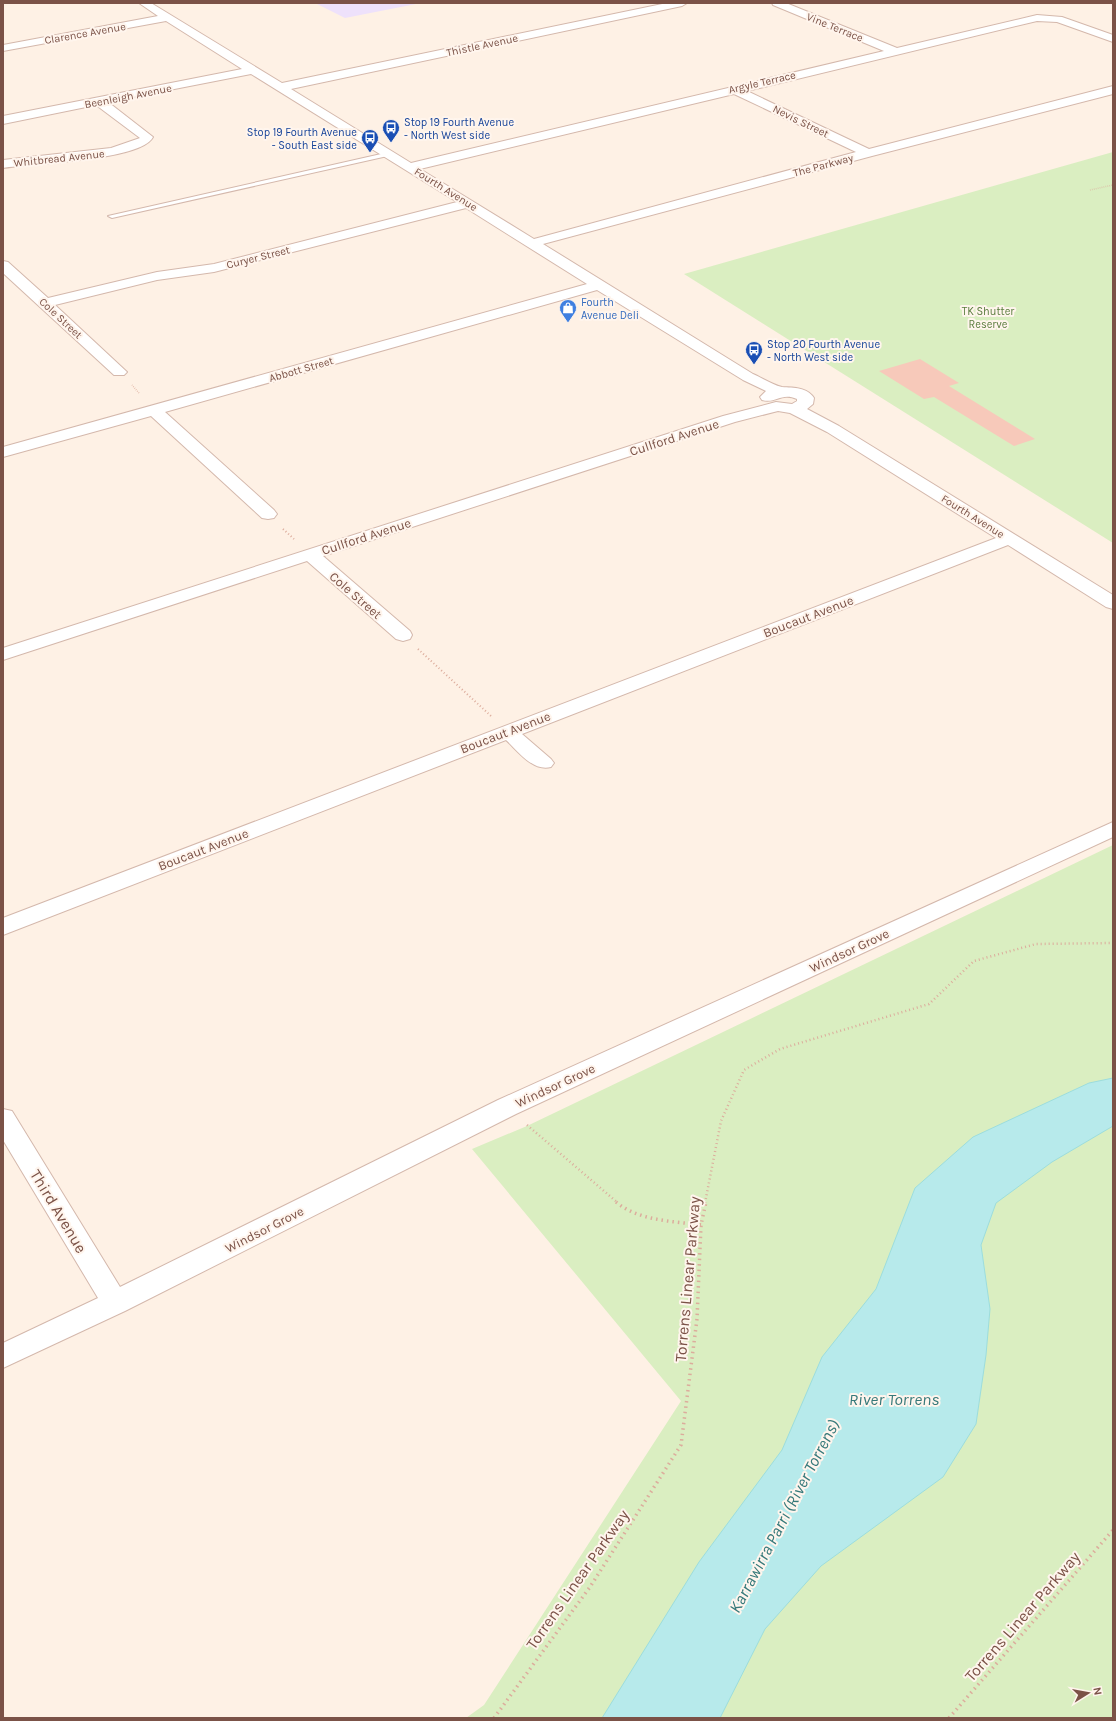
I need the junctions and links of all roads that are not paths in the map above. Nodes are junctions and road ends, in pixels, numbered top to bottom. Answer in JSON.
{"nodes":[{"id":1,"x":144,"y":3,"type":"edge"},
{"id":2,"x":682,"y":3,"type":"edge"},
{"id":3,"x":777,"y":3,"type":"edge"},
{"id":4,"x":167,"y":18,"type":"junction"},
{"id":5,"x":1113,"y":39,"type":"edge"},
{"id":6,"x":3,"y":48,"type":"edge"},
{"id":7,"x":894,"y":51,"type":"junction"},
{"id":8,"x":252,"y":70,"type":"junction"},
{"id":9,"x":282,"y":87,"type":"junction"},
{"id":10,"x":734,"y":89,"type":"junction"},
{"id":11,"x":1113,"y":90,"type":"edge"},
{"id":12,"x":100,"y":102,"type":"junction"},
{"id":13,"x":3,"y":120,"type":"edge"},
{"id":14,"x":868,"y":153,"type":"junction"},
{"id":15,"x":390,"y":154,"type":"junction"},
{"id":16,"x":3,"y":164,"type":"edge"},
{"id":17,"x":411,"y":167,"type":"junction"},
{"id":18,"x":469,"y":203,"type":"junction"},
{"id":19,"x":112,"y":216,"type":"dead end"},
{"id":20,"x":533,"y":243,"type":"junction"},
{"id":21,"x":3,"y":265,"type":"edge"},
{"id":22,"x":599,"y":285,"type":"junction"},
{"id":23,"x":46,"y":303,"type":"junction"},
{"id":24,"x":119,"y":372,"type":"road end"},
{"id":25,"x":773,"y":399,"type":"junction"},
{"id":26,"x":154,"y":410,"type":"junction"},
{"id":27,"x":3,"y":452,"type":"edge"},
{"id":28,"x":268,"y":514,"type":"road end"},
{"id":29,"x":1008,"y":539,"type":"junction"},
{"id":30,"x":309,"y":554,"type":"junction"},
{"id":31,"x":1113,"y":603,"type":"edge"},
{"id":32,"x":403,"y":635,"type":"road end"},
{"id":33,"x":3,"y":654,"type":"edge"},
{"id":34,"x":507,"y":731,"type":"junction"},
{"id":35,"x":544,"y":763,"type":"dead end"},
{"id":36,"x":1113,"y":829,"type":"edge"},
{"id":37,"x":3,"y":927,"type":"edge"},
{"id":38,"x":3,"y":1118,"type":"edge"},
{"id":39,"x":115,"y":1303,"type":"junction"},
{"id":40,"x":3,"y":1356,"type":"edge"}],
"edges":[{"from":1,"to":4,"type":"street","name":"Fourth Avenue"},
{"from":2,"to":9,"type":"street","name":"Thistle Avenue"},
{"from":3,"to":7,"type":"street","name":"Vine Terrace"},
{"from":4,"to":6,"type":"street","name":"Clarence Avenue"},
{"from":4,"to":8,"type":"street","name":"Fourth Avenue"},
{"from":5,"to":7,"type":"street","name":"Argyle Terrace"},
{"from":7,"to":10,"type":"street","name":"Argyle Terrace"},
{"from":8,"to":9,"type":"street","name":"Fourth Avenue"},
{"from":8,"to":12,"type":"street","name":"Beenleigh Avenue"},
{"from":9,"to":15,"type":"street","name":"Fourth Avenue"},
{"from":10,"to":14,"type":"street","name":"Nevis Street"},
{"from":10,"to":17,"type":"street","name":"Argyle Terrace"},
{"from":11,"to":14,"type":"street","name":"The Parkway"},
{"from":12,"to":13,"type":"street","name":"Beenleigh Avenue"},
{"from":12,"to":16,"type":"street","name":"Whitbread Avenue"},
{"from":14,"to":20,"type":"street","name":"The Parkway"},
{"from":15,"to":17,"type":"street","name":"Fourth Avenue"},
{"from":15,"to":19,"type":"lane"},
{"from":17,"to":18,"type":"street","name":"Fourth Avenue"},
{"from":18,"to":20,"type":"street","name":"Fourth Avenue"},
{"from":18,"to":23,"type":"street","name":"Curyer Street"},
{"from":20,"to":22,"type":"street","name":"Fourth Avenue"},
{"from":21,"to":23,"type":"street","name":"Cole Street"},
{"from":22,"to":25,"type":"street","name":"Fourth Avenue"},
{"from":22,"to":26,"type":"street","name":"Abbott Street"},
{"from":23,"to":24,"type":"street","name":"Cole Street"},
{"from":25,"to":29,"type":"street","name":"Fourth Avenue"},
{"from":25,"to":30,"type":"street","name":"Cullford Avenue"},
{"from":26,"to":27,"type":"street","name":"Abbott Street"},
{"from":26,"to":28,"type":"street"},
{"from":29,"to":31,"type":"street","name":"Fourth Avenue"},
{"from":29,"to":34,"type":"street","name":"Boucaut Avenue"},
{"from":30,"to":32,"type":"street","name":"Cole Street"},
{"from":30,"to":33,"type":"street","name":"Cullford Avenue"},
{"from":34,"to":35,"type":"street"},
{"from":34,"to":37,"type":"street","name":"Boucaut Avenue"},
{"from":36,"to":39,"type":"street","name":"Windsor Grove"},
{"from":38,"to":39,"type":"street","name":"Third Avenue"},
{"from":39,"to":40,"type":"street","name":"Windsor Grove"}]}
